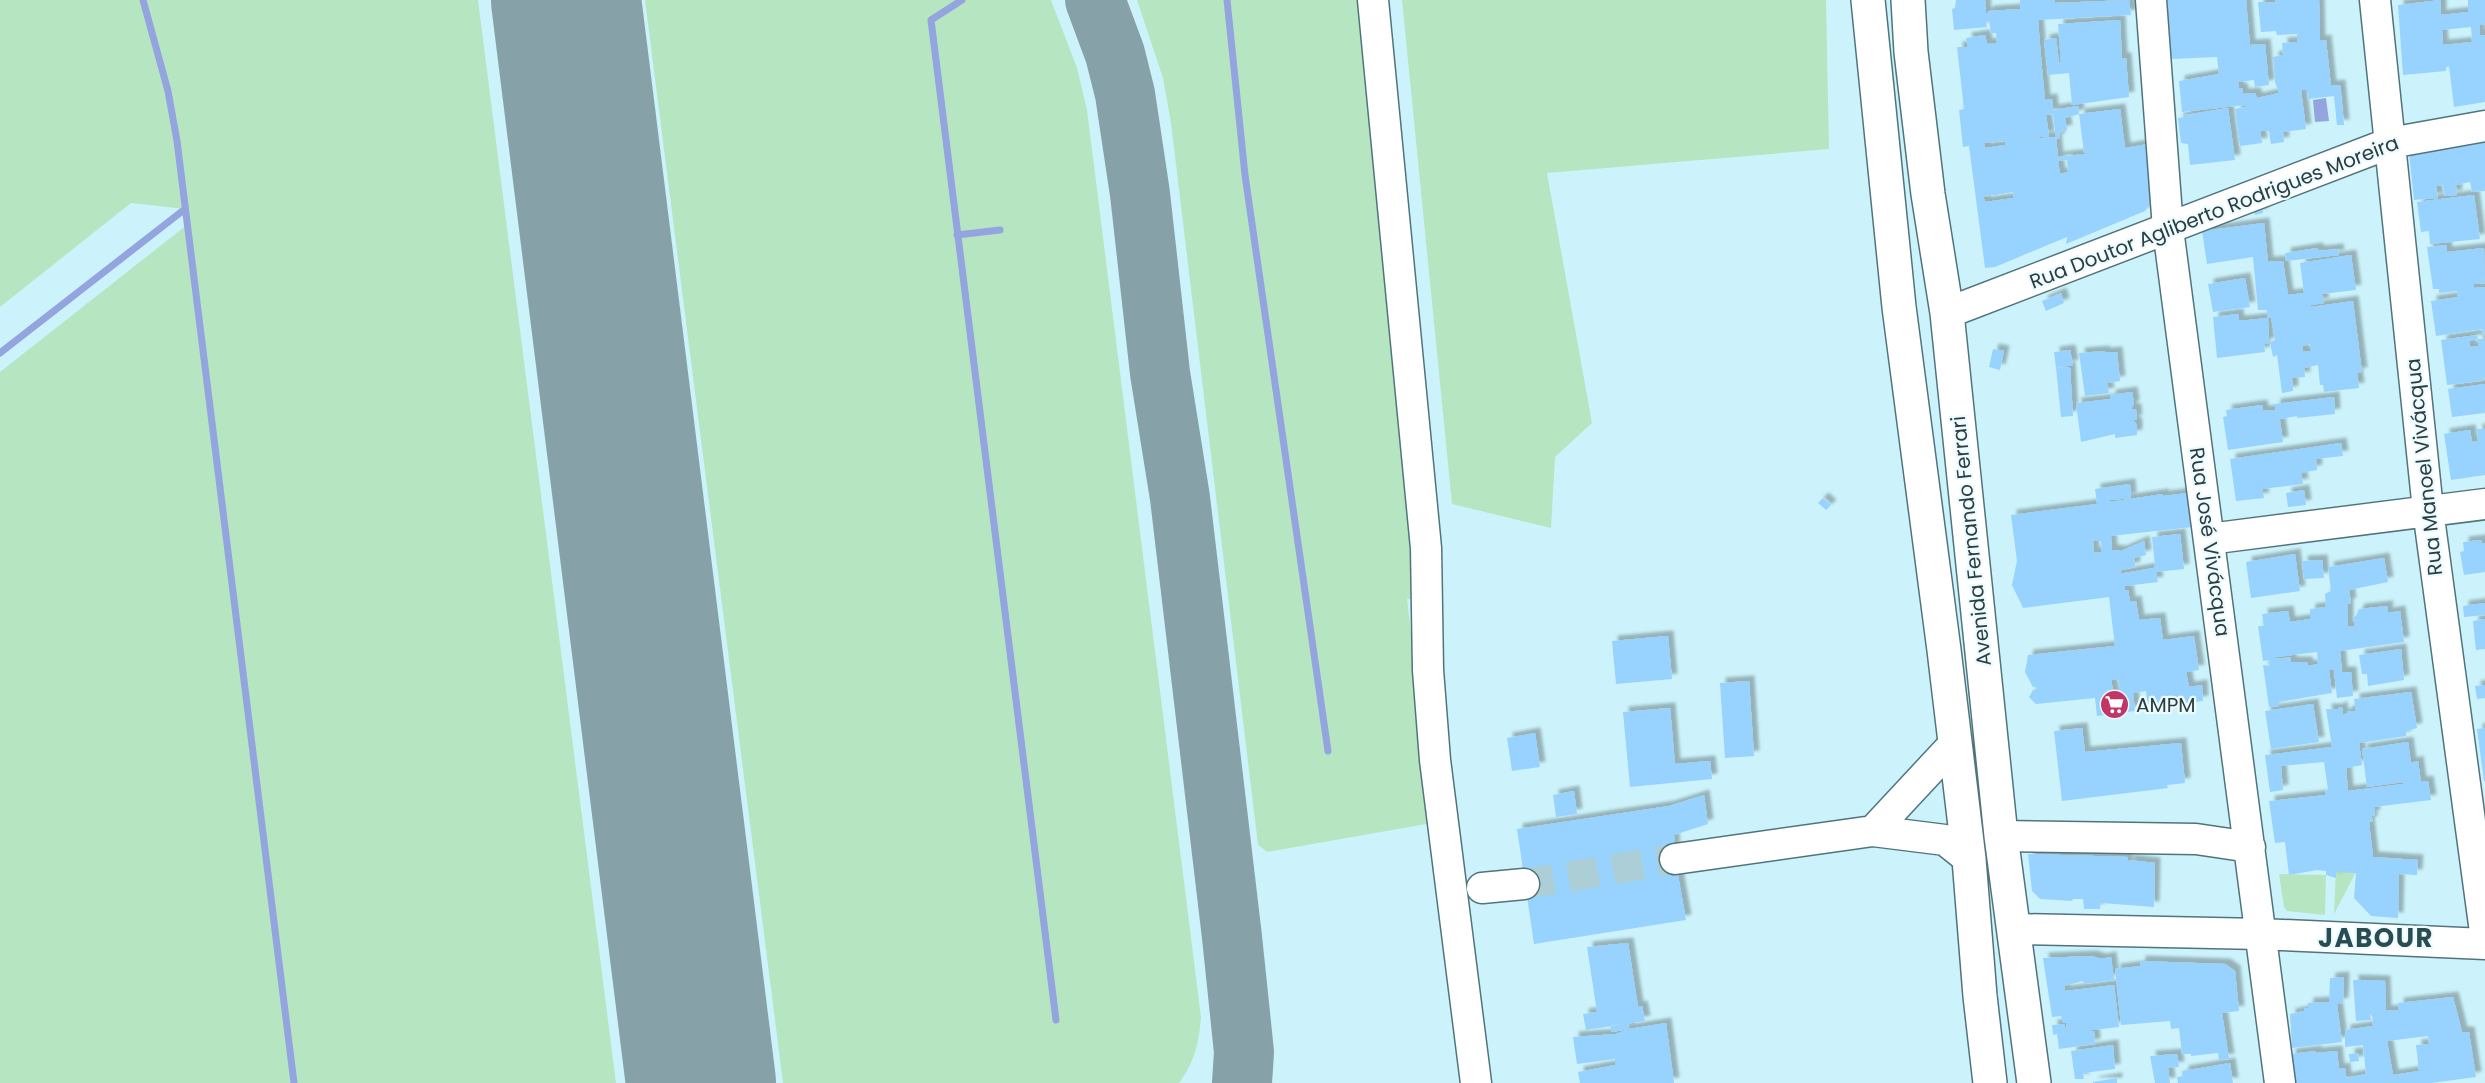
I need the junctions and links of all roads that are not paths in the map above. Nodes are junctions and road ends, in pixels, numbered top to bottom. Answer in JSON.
{"nodes":[{"id":1,"x":1373,"y":0,"type":"edge"},
{"id":2,"x":1868,"y":0,"type":"edge"},
{"id":3,"x":1908,"y":0,"type":"edge"},
{"id":4,"x":2151,"y":0,"type":"edge"},
{"id":5,"x":2375,"y":0,"type":"edge"},
{"id":6,"x":2485,"y":126,"type":"edge"},
{"id":7,"x":2390,"y":143,"type":"junction"},
{"id":8,"x":2168,"y":229,"type":"junction"},
{"id":9,"x":1947,"y":313,"type":"junction"},
{"id":10,"x":1909,"y":371,"type":"junction"},
{"id":11,"x":2485,"y":504,"type":"edge"},
{"id":12,"x":2427,"y":510,"type":"junction"},
{"id":13,"x":2209,"y":539,"type":"junction"},
{"id":14,"x":1955,"y":743,"type":"junction"},
{"id":15,"x":1874,"y":831,"type":"junction"},
{"id":16,"x":2001,"y":836,"type":"junction"},
{"id":17,"x":2250,"y":847,"type":"junction"},
{"id":18,"x":1676,"y":859,"type":"tunnel mouth"},
{"id":19,"x":1969,"y":859,"type":"junction"},
{"id":20,"x":1524,"y":884,"type":"tunnel mouth"},
{"id":21,"x":1482,"y":888,"type":"dead end"},
{"id":22,"x":2014,"y":929,"type":"junction"},
{"id":23,"x":2485,"y":932,"type":"edge"},
{"id":24,"x":2261,"y":934,"type":"junction"},
{"id":25,"x":2485,"y":944,"type":"edge"},
{"id":26,"x":1476,"y":1083,"type":"edge"},
{"id":27,"x":1990,"y":1083,"type":"edge"},
{"id":28,"x":2034,"y":1083,"type":"edge"},
{"id":29,"x":2280,"y":1083,"type":"edge"}],
"edges":[{"from":1,"to":26,"type":"street"},
{"from":2,"to":10,"type":"main road","name":"Avenida Fernando Ferrari"},
{"from":3,"to":9,"type":"main road","name":"Avenida Fernando Ferrari"},
{"from":4,"to":8,"type":"street","name":"Rua José Vivácqua"},
{"from":5,"to":7,"type":"street","name":"Rua Manoel Vivácqua"},
{"from":6,"to":7,"type":"street","name":"Rua Doutor Agliberto Rodrigues Moreira"},
{"from":7,"to":8,"type":"street","name":"Rua Doutor Agliberto Rodrigues Moreira"},
{"from":7,"to":12,"type":"street","name":"Rua Manoel Vivácqua"},
{"from":8,"to":9,"type":"street","name":"Rua Doutor Agliberto Rodrigues Moreira"},
{"from":8,"to":13,"type":"street","name":"Rua José Vivácqua"},
{"from":9,"to":10,"type":"main road"},
{"from":9,"to":16,"type":"main road","name":"Avenida Fernando Ferrari"},
{"from":10,"to":14,"type":"main road","name":"Avenida Fernando Ferrari"},
{"from":11,"to":12,"type":"street"},
{"from":12,"to":13,"type":"street"},
{"from":12,"to":23,"type":"street","name":"Rua Manoel Vivácqua"},
{"from":13,"to":17,"type":"street","name":"Rua José Vivácqua"},
{"from":14,"to":15,"type":"street"},
{"from":14,"to":19,"type":"main road","name":"Avenida Fernando Ferrari"},
{"from":15,"to":18,"type":"street"},
{"from":15,"to":19,"type":"street"},
{"from":16,"to":17,"type":"street"},
{"from":16,"to":22,"type":"main road","name":"Avenida Fernando Ferrari"},
{"from":17,"to":24,"type":"street","name":"Rua José Vivácqua"},
{"from":19,"to":22,"type":"main road"},
{"from":19,"to":27,"type":"main road","name":"Avenida Fernando Ferrari"},
{"from":20,"to":21,"type":"street"},
{"from":22,"to":24,"type":"street"},
{"from":22,"to":28,"type":"main road","name":"Avenida Fernando Ferrari"},
{"from":24,"to":25,"type":"street"},
{"from":24,"to":29,"type":"street","name":"Rua José Vivácqua"}]}
